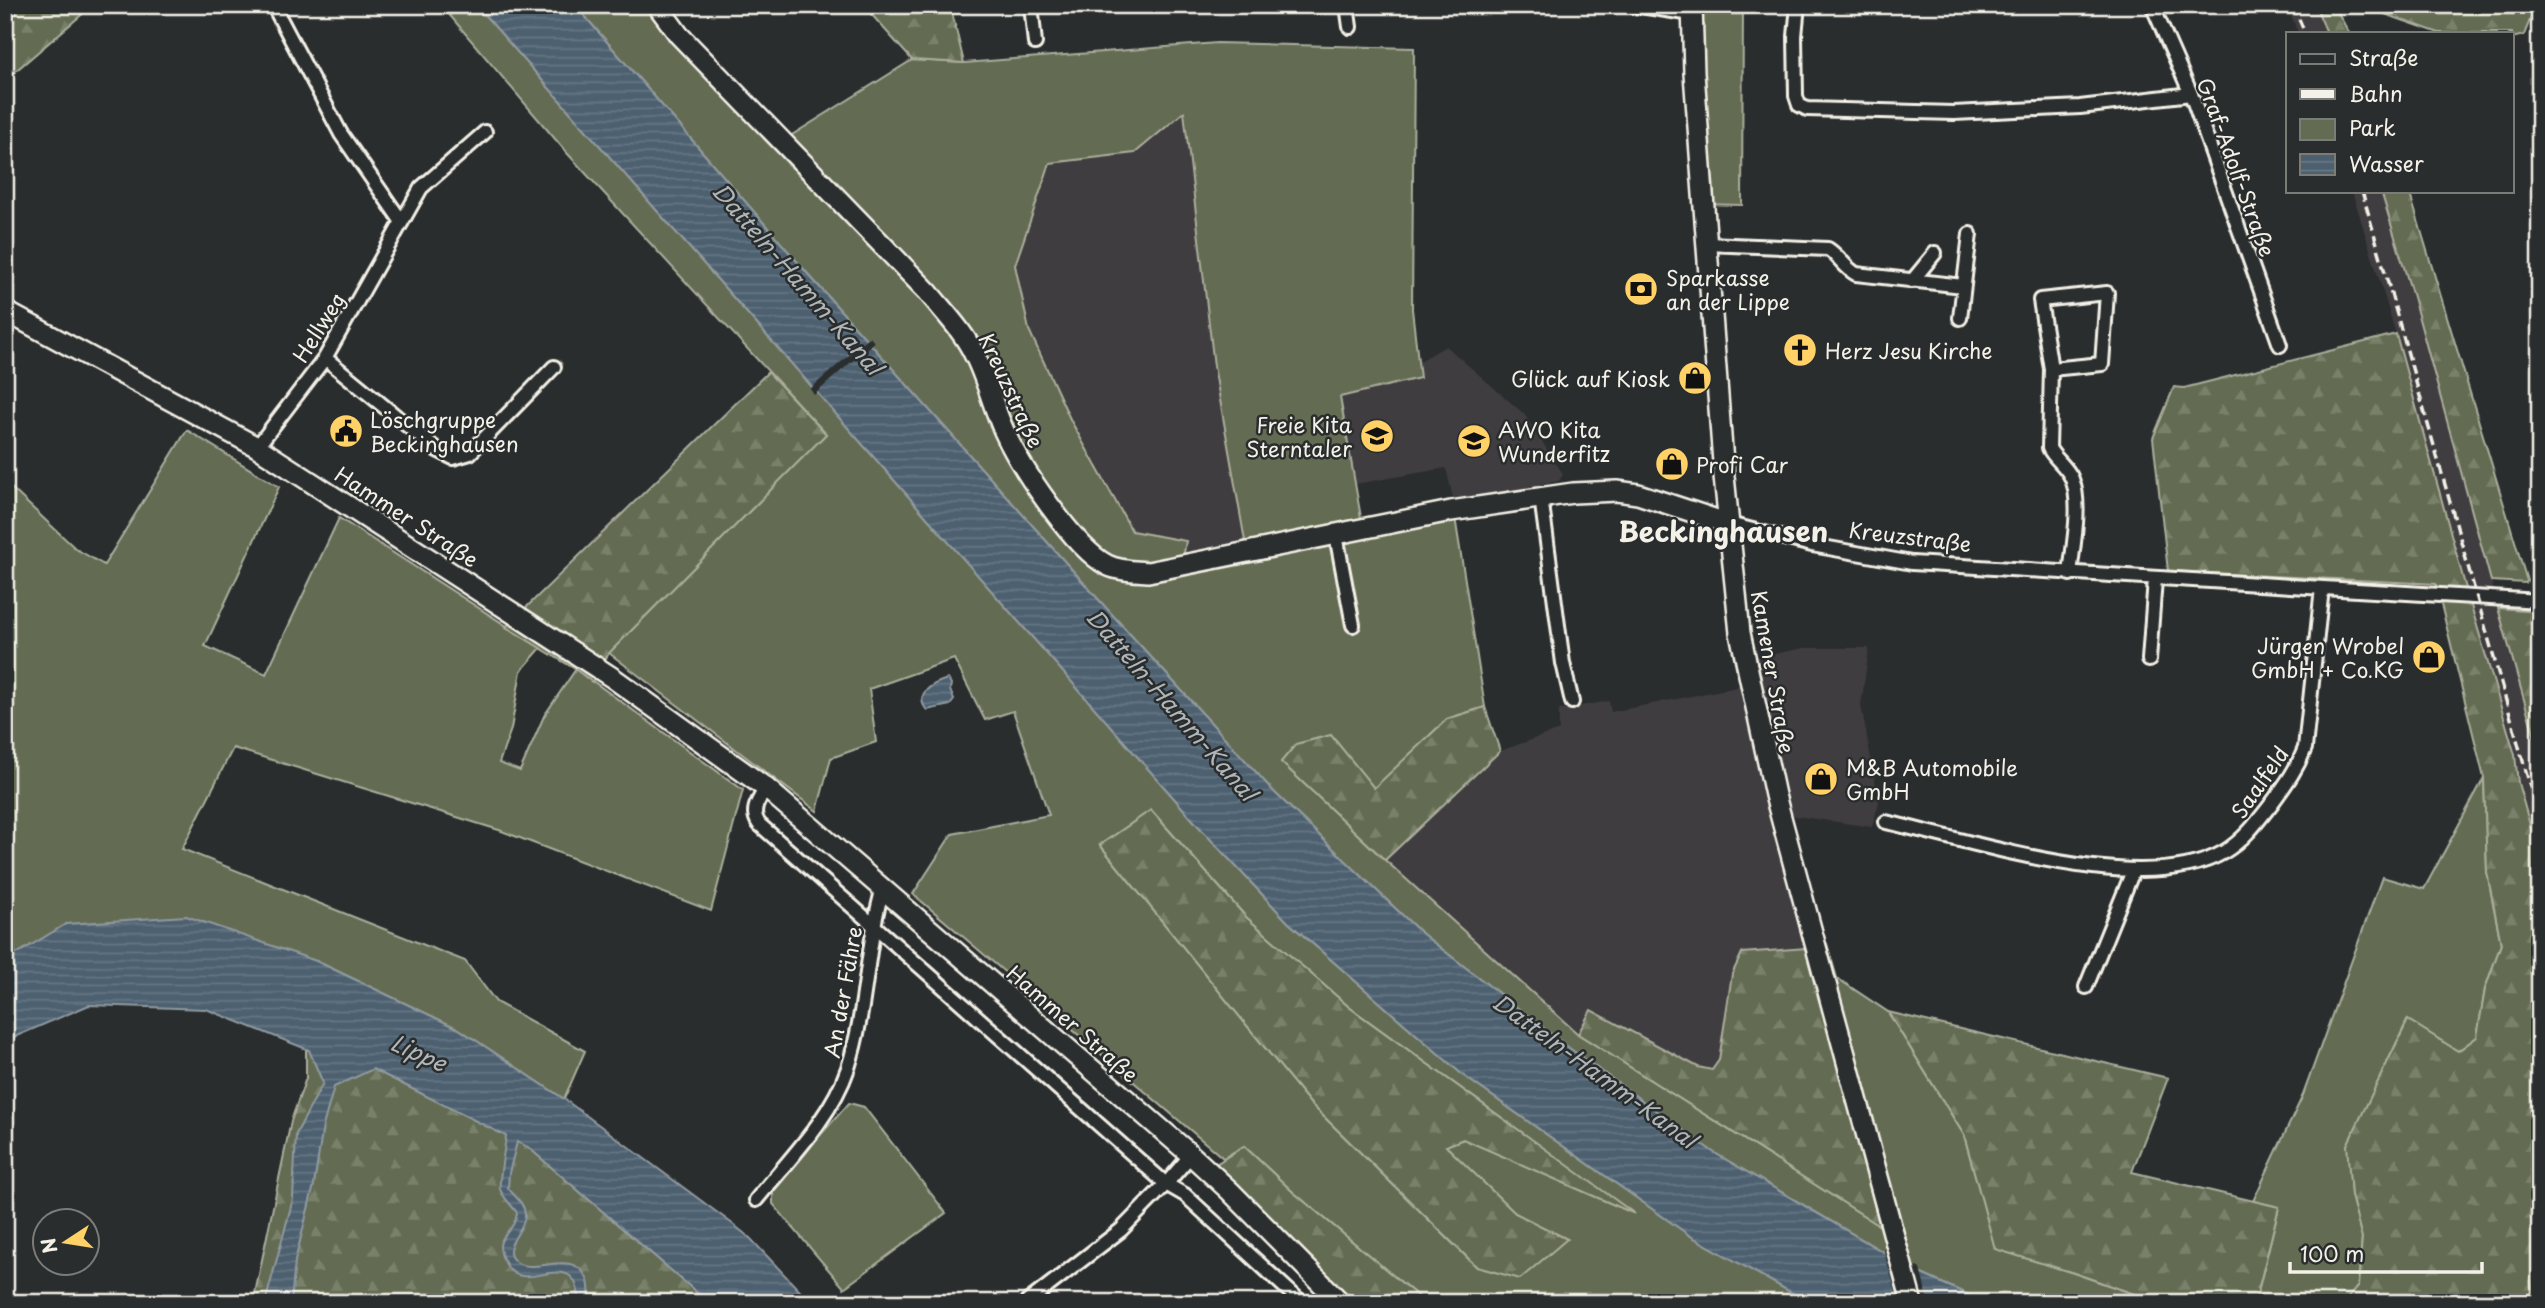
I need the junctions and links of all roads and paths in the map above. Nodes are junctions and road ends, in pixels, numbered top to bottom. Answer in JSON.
{"nodes":[{"id":1,"x":10,"y":5,"type":"edge"},
{"id":2,"x":274,"y":5,"type":"edge"},
{"id":3,"x":657,"y":5,"type":"edge"},
{"id":4,"x":1031,"y":5,"type":"edge"},
{"id":5,"x":1347,"y":5,"type":"edge"},
{"id":6,"x":1634,"y":5,"type":"edge"},
{"id":7,"x":1798,"y":5,"type":"edge"},
{"id":8,"x":2152,"y":5,"type":"edge"},
{"id":9,"x":1692,"y":10,"type":"edge"},
{"id":10,"x":5,"y":15,"type":"edge"},
{"id":11,"x":1350,"y":27,"type":"dead end"},
{"id":12,"x":1035,"y":43,"type":"dead end"},
{"id":13,"x":2191,"y":94,"type":"junction"},
{"id":14,"x":485,"y":132,"type":"dead end"},
{"id":15,"x":402,"y":222,"type":"junction"},
{"id":16,"x":1970,"y":234,"type":"dead end"},
{"id":17,"x":1706,"y":244,"type":"junction"},
{"id":18,"x":1935,"y":253,"type":"dead end"},
{"id":19,"x":1912,"y":281,"type":"junction"},
{"id":20,"x":1964,"y":286,"type":"junction"},
{"id":21,"x":5,"y":311,"type":"edge"},
{"id":22,"x":1960,"y":318,"type":"dead end"},
{"id":23,"x":2280,"y":345,"type":"dead end"},
{"id":24,"x":325,"y":358,"type":"junction"},
{"id":25,"x":554,"y":367,"type":"dead end"},
{"id":26,"x":2051,"y":369,"type":"junction"},
{"id":27,"x":257,"y":447,"type":"junction"},
{"id":28,"x":1541,"y":496,"type":"junction"},
{"id":29,"x":1729,"y":524,"type":"junction"},
{"id":30,"x":1336,"y":535,"type":"junction"},
{"id":31,"x":2070,"y":573,"type":"junction"},
{"id":32,"x":2155,"y":579,"type":"junction"},
{"id":33,"x":2322,"y":588,"type":"junction"},
{"id":34,"x":2540,"y":601,"type":"edge"},
{"id":35,"x":1353,"y":625,"type":"dead end"},
{"id":36,"x":2149,"y":660,"type":"dead end"},
{"id":37,"x":1572,"y":702,"type":"dead end"},
{"id":38,"x":766,"y":789,"type":"junction"},
{"id":39,"x":1886,"y":822,"type":"dead end"},
{"id":40,"x":2133,"y":872,"type":"junction"},
{"id":41,"x":883,"y":888,"type":"junction"},
{"id":42,"x":873,"y":923,"type":"junction"},
{"id":43,"x":2086,"y":987,"type":"dead end"},
{"id":44,"x":1191,"y":1156,"type":"junction"},
{"id":45,"x":1166,"y":1184,"type":"junction"},
{"id":46,"x":756,"y":1200,"type":"dead end"},
{"id":47,"x":1026,"y":1303,"type":"edge"},
{"id":48,"x":1302,"y":1303,"type":"edge"},
{"id":49,"x":1341,"y":1303,"type":"edge"},
{"id":50,"x":1912,"y":1303,"type":"edge"}],
"edges":[{"from":1,"to":10,"type":"street"},
{"from":2,"to":15,"type":"street"},
{"from":3,"to":30,"type":"main road","name":"Kreuzstraße"},
{"from":4,"to":12,"type":"street"},
{"from":5,"to":11,"type":"street"},
{"from":6,"to":9,"type":"street"},
{"from":7,"to":13,"type":"street"},
{"from":8,"to":13,"type":"street","name":"Graf-Adolf-Straße"},
{"from":9,"to":17,"type":"main road","name":"Kamener Straße"},
{"from":13,"to":23,"type":"street","name":"Graf-Adolf-Straße"},
{"from":14,"to":15,"type":"street","name":"Hellweg"},
{"from":15,"to":24,"type":"street","name":"Hellweg"},
{"from":16,"to":20,"type":"street"},
{"from":17,"to":19,"type":"street"},
{"from":17,"to":29,"type":"main road","name":"Kamener Straße"},
{"from":18,"to":19,"type":"street"},
{"from":19,"to":20,"type":"street"},
{"from":20,"to":22,"type":"street"},
{"from":21,"to":27,"type":"main road","name":"Hammer Straße"},
{"from":24,"to":25,"type":"street"},
{"from":24,"to":27,"type":"street","name":"Hellweg"},
{"from":26,"to":26,"type":"street"},
{"from":26,"to":31,"type":"street"},
{"from":27,"to":38,"type":"main road","name":"Hammer Straße"},
{"from":28,"to":29,"type":"main road","name":"Kreuzstraße"},
{"from":28,"to":30,"type":"main road","name":"Kreuzstraße"},
{"from":28,"to":37,"type":"street"},
{"from":29,"to":31,"type":"street","name":"Kreuzstraße"},
{"from":29,"to":50,"type":"main road","name":"Kamener Straße"},
{"from":30,"to":35,"type":"street"},
{"from":31,"to":32,"type":"street","name":"Kreuzstraße"},
{"from":32,"to":33,"type":"street","name":"Kreuzstraße"},
{"from":32,"to":36,"type":"street"},
{"from":33,"to":34,"type":"street","name":"Kreuzstraße"},
{"from":33,"to":40,"type":"street","name":"Saalfeld"},
{"from":38,"to":41,"type":"main road","name":"Hammer Straße"},
{"from":38,"to":42,"type":"street"},
{"from":39,"to":40,"type":"street","name":"Saalfeld"},
{"from":40,"to":43,"type":"street"},
{"from":41,"to":42,"type":"street","name":"An der Fähre"},
{"from":41,"to":44,"type":"main road","name":"Hammer Straße"},
{"from":42,"to":45,"type":"street"},
{"from":42,"to":46,"type":"street","name":"An der Fähre"},
{"from":44,"to":45,"type":"street"},
{"from":44,"to":49,"type":"main road","name":"Hammer Straße"},
{"from":45,"to":47,"type":"street"},
{"from":45,"to":48,"type":"street"}]}
